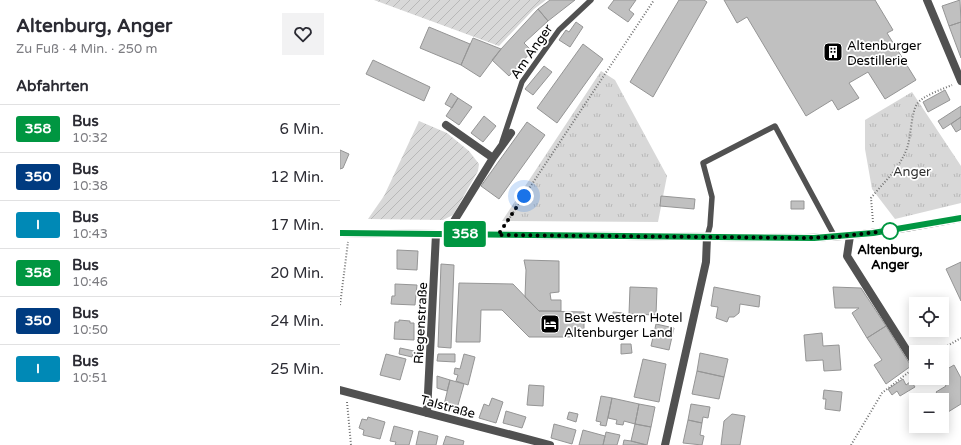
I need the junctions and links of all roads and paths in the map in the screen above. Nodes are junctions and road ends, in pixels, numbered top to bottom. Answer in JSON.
{"nodes":[{"id":1,"x":591,"y":0,"type":"edge"},
{"id":2,"x":654,"y":0,"type":"edge"},
{"id":3,"x":928,"y":0,"type":"edge"},
{"id":4,"x":960,"y":78,"type":"edge"},
{"id":5,"x":446,"y":125,"type":"dead end"},
{"id":6,"x":511,"y":133,"type":"dead end"},
{"id":7,"x":500,"y":148,"type":"junction"},
{"id":8,"x":493,"y":158,"type":"junction"},
{"id":9,"x":961,"y":218,"type":"edge"},
{"id":10,"x":340,"y":233,"type":"edge"},
{"id":11,"x":873,"y":233,"type":"junction"},
{"id":12,"x":436,"y":234,"type":"junction"},
{"id":13,"x":450,"y":234,"type":"junction"},
{"id":14,"x":498,"y":235,"type":"junction"},
{"id":15,"x":850,"y":236,"type":"junction"},
{"id":16,"x":706,"y":237,"type":"junction"},
{"id":17,"x":835,"y":237,"type":"junction"},
{"id":18,"x":347,"y":250,"type":"dead end"},
{"id":19,"x":340,"y":305,"type":"edge"},
{"id":20,"x":961,"y":338,"type":"edge"},
{"id":21,"x":949,"y":345,"type":"edge"},
{"id":22,"x":909,"y":361,"type":"edge"},
{"id":23,"x":909,"y":371,"type":"edge"},
{"id":24,"x":340,"y":390,"type":"edge"},
{"id":25,"x":346,"y":400,"type":"dead end"},
{"id":26,"x":427,"y":413,"type":"junction"},
{"id":27,"x":351,"y":445,"type":"edge"},
{"id":28,"x":550,"y":445,"type":"edge"},
{"id":29,"x":665,"y":445,"type":"edge"},
{"id":30,"x":852,"y":445,"type":"edge"}],
"edges":[{"from":1,"to":7,"type":"lane","name":"Am Anger"},
{"from":2,"to":14,"type":"path"},
{"from":3,"to":4,"type":"street"},
{"from":4,"to":11,"type":"path"},
{"from":5,"to":8,"type":"street"},
{"from":6,"to":7,"type":"street","name":"Am Anger"},
{"from":7,"to":8,"type":"street","name":"Am Anger"},
{"from":8,"to":13,"type":"street","name":"Am Anger"},
{"from":9,"to":11,"type":"main road"},
{"from":10,"to":12,"type":"main road"},
{"from":11,"to":15,"type":"main road"},
{"from":12,"to":13,"type":"main road"},
{"from":12,"to":26,"type":"street","name":"Riegenstraße"},
{"from":13,"to":14,"type":"main road"},
{"from":14,"to":16,"type":"main road"},
{"from":15,"to":17,"type":"main road"},
{"from":15,"to":22,"type":"street"},
{"from":16,"to":17,"type":"main road"},
{"from":16,"to":17,"type":"lane"},
{"from":16,"to":29,"type":"street"},
{"from":18,"to":19,"type":"path"},
{"from":20,"to":21,"type":"path"},
{"from":23,"to":30,"type":"path"},
{"from":24,"to":26,"type":"street","name":"Talstraße"},
{"from":25,"to":27,"type":"path"},
{"from":26,"to":28,"type":"street","name":"Talstraße"}]}
